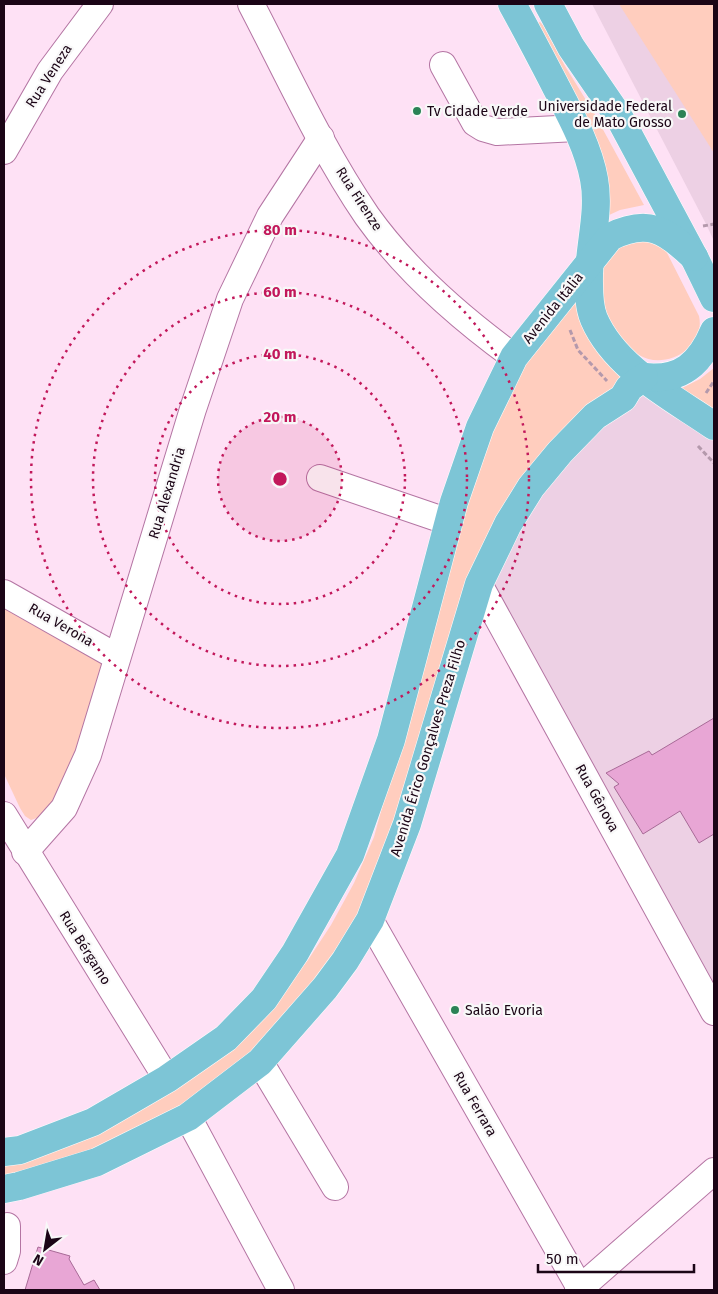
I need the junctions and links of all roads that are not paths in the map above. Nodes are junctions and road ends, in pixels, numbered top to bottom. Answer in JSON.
{"nodes":[{"id":1,"x":100,"y":4,"type":"edge"},
{"id":2,"x":251,"y":4,"type":"edge"},
{"id":3,"x":512,"y":4,"type":"edge"},
{"id":4,"x":548,"y":4,"type":"edge"},
{"id":5,"x":443,"y":65,"type":"dead end"},
{"id":6,"x":578,"y":128,"type":"junction"},
{"id":7,"x":321,"y":138,"type":"junction"},
{"id":8,"x":4,"y":151,"type":"edge"},
{"id":9,"x":694,"y":257,"type":"junction"},
{"id":10,"x":591,"y":260,"type":"junction"},
{"id":11,"x":714,"y":298,"type":"edge"},
{"id":12,"x":714,"y":331,"type":"edge"},
{"id":13,"x":514,"y":357,"type":"junction"},
{"id":14,"x":644,"y":377,"type":"junction"},
{"id":15,"x":714,"y":426,"type":"edge"},
{"id":16,"x":320,"y":478,"type":"dead end"},
{"id":17,"x":449,"y":522,"type":"junction"},
{"id":18,"x":479,"y":584,"type":"junction"},
{"id":19,"x":4,"y":593,"type":"edge"},
{"id":20,"x":117,"y":657,"type":"junction"},
{"id":21,"x":4,"y":816,"type":"edge"},
{"id":22,"x":25,"y":852,"type":"junction"},
{"id":23,"x":370,"y":920,"type":"junction"},
{"id":24,"x":714,"y":1012,"type":"edge"},
{"id":25,"x":260,"y":1062,"type":"junction"},
{"id":26,"x":167,"y":1079,"type":"junction"},
{"id":27,"x":188,"y":1117,"type":"junction"},
{"id":28,"x":4,"y":1152,"type":"edge"},
{"id":29,"x":714,"y":1171,"type":"edge"},
{"id":30,"x":335,"y":1187,"type":"dead end"},
{"id":31,"x":4,"y":1189,"type":"edge"},
{"id":32,"x":7,"y":1226,"type":"dead end"},
{"id":33,"x":4,"y":1261,"type":"edge"},
{"id":34,"x":579,"y":1289,"type":"edge"},
{"id":35,"x":281,"y":1290,"type":"edge"}],
"edges":[{"from":1,"to":8,"type":"street","name":"Rua Veneza"},
{"from":2,"to":7,"type":"street","name":"Rua Firenze"},
{"from":3,"to":6,"type":"main road"},
{"from":4,"to":9,"type":"main road"},
{"from":5,"to":6,"type":"street"},
{"from":6,"to":10,"type":"main road"},
{"from":7,"to":13,"type":"street","name":"Rua Firenze"},
{"from":7,"to":20,"type":"street","name":"Rua Alexandria"},
{"from":9,"to":10,"type":"main road","name":"Avenida Itália"},
{"from":9,"to":11,"type":"main road"},
{"from":10,"to":13,"type":"main road","name":"Avenida Itália"},
{"from":10,"to":14,"type":"main road"},
{"from":12,"to":14,"type":"main road"},
{"from":13,"to":17,"type":"main road"},
{"from":14,"to":15,"type":"main road"},
{"from":14,"to":18,"type":"main road","name":"Avenida Érico Gonçalves Preza Filho"},
{"from":16,"to":17,"type":"street"},
{"from":17,"to":26,"type":"main road"},
{"from":18,"to":23,"type":"main road","name":"Avenida Érico Gonçalves Preza Filho"},
{"from":18,"to":24,"type":"street","name":"Rua Gênova"},
{"from":19,"to":20,"type":"street","name":"Rua Verona"},
{"from":20,"to":22,"type":"street","name":"Rua Alexandria"},
{"from":21,"to":22,"type":"street","name":"Rua Bérgamo"},
{"from":22,"to":26,"type":"street","name":"Rua Bérgamo"},
{"from":23,"to":25,"type":"main road","name":"Avenida Érico Gonçalves Preza Filho"},
{"from":23,"to":34,"type":"street","name":"Rua Ferrara"},
{"from":25,"to":27,"type":"main road","name":"Avenida Érico Gonçalves Preza Filho"},
{"from":25,"to":30,"type":"street"},
{"from":26,"to":28,"type":"main road"},
{"from":27,"to":31,"type":"main road","name":"Avenida Érico Gonçalves Preza Filho"},
{"from":27,"to":35,"type":"street"},
{"from":29,"to":34,"type":"street"},
{"from":32,"to":33,"type":"street"}]}
